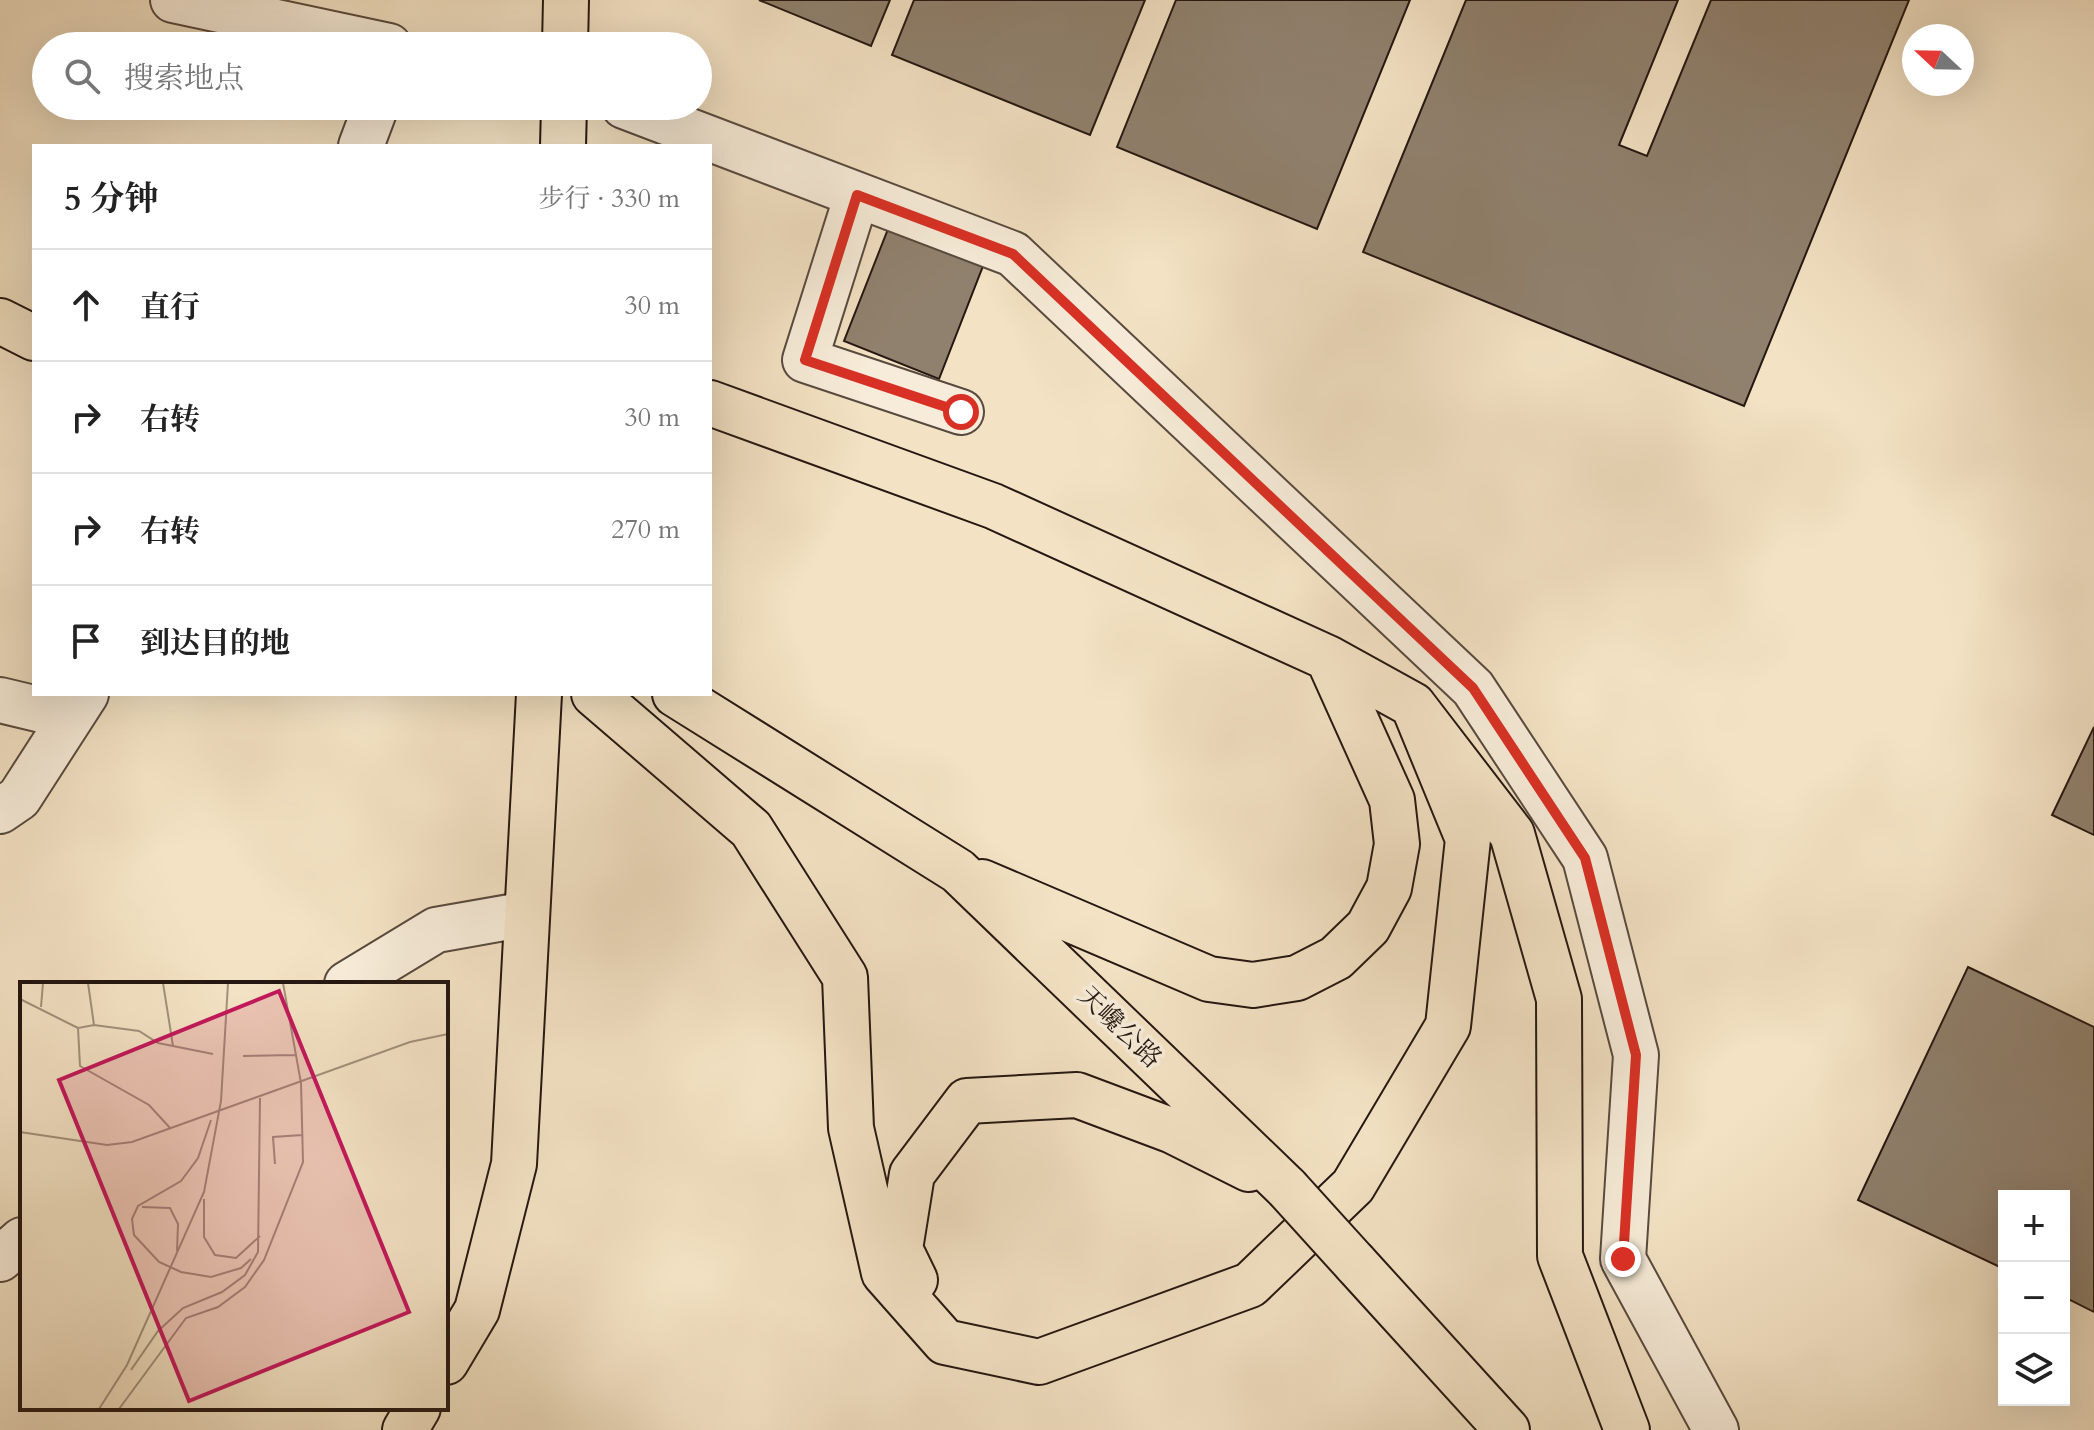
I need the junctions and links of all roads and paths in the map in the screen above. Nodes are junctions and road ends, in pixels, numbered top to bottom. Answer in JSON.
{"nodes":[{"id":1,"x":173,"y":0,"type":"edge"},
{"id":2,"x":566,"y":0,"type":"edge"},
{"id":3,"x":323,"y":32,"type":"edge"},
{"id":4,"x":565,"y":32,"type":"edge"},
{"id":5,"x":371,"y":120,"type":"edge"},
{"id":6,"x":564,"y":120,"type":"edge"},
{"id":7,"x":661,"y":120,"type":"edge"},
{"id":8,"x":362,"y":144,"type":"edge"},
{"id":9,"x":563,"y":144,"type":"edge"},
{"id":10,"x":857,"y":195,"type":"junction"},
{"id":11,"x":0,"y":321,"type":"edge"},
{"id":12,"x":32,"y":337,"type":"edge"},
{"id":13,"x":712,"y":404,"type":"edge"},
{"id":14,"x":961,"y":412,"type":"dead end"},
{"id":15,"x":1328,"y":658,"type":"junction"},
{"id":16,"x":539,"y":696,"type":"edge"},
{"id":17,"x":596,"y":696,"type":"edge"},
{"id":18,"x":678,"y":696,"type":"edge"},
{"id":19,"x":0,"y":700,"type":"edge"},
{"id":20,"x":78,"y":705,"type":"edge"},
{"id":21,"x":1413,"y":705,"type":"junction"},
{"id":22,"x":0,"y":811,"type":"edge"},
{"id":23,"x":958,"y":871,"type":"junction"},
{"id":24,"x":527,"y":914,"type":"junction"},
{"id":25,"x":350,"y":982,"type":"edge"},
{"id":26,"x":1287,"y":1188,"type":"junction"},
{"id":27,"x":20,"y":1242,"type":"edge"},
{"id":28,"x":0,"y":1259,"type":"edge"},
{"id":29,"x":945,"y":1342,"type":"junction"},
{"id":30,"x":448,"y":1359,"type":"edge"},
{"id":31,"x":417,"y":1410,"type":"edge"},
{"id":32,"x":405,"y":1430,"type":"edge"},
{"id":33,"x":1507,"y":1430,"type":"edge"},
{"id":34,"x":1627,"y":1430,"type":"edge"},
{"id":35,"x":1716,"y":1430,"type":"edge"}],
"edges":[{"from":1,"to":3,"type":"street"},
{"from":2,"to":4,"type":"main road"},
{"from":5,"to":8,"type":"street"},
{"from":6,"to":9,"type":"main road"},
{"from":7,"to":10,"type":"street"},
{"from":10,"to":14,"type":"street"},
{"from":10,"to":35,"type":"street"},
{"from":11,"to":12,"type":"main road"},
{"from":13,"to":15,"type":"main road"},
{"from":15,"to":21,"type":"main road"},
{"from":15,"to":23,"type":"main road"},
{"from":16,"to":24,"type":"main road"},
{"from":17,"to":29,"type":"main road"},
{"from":18,"to":23,"type":"main road","name":"天巉公路"},
{"from":19,"to":20,"type":"street"},
{"from":20,"to":22,"type":"street"},
{"from":21,"to":29,"type":"main road"},
{"from":21,"to":34,"type":"main road"},
{"from":23,"to":26,"type":"main road","name":"天巉公路"},
{"from":24,"to":25,"type":"street"},
{"from":24,"to":30,"type":"main road"},
{"from":26,"to":29,"type":"main road"},
{"from":26,"to":33,"type":"main road","name":"天巉公路","bridge":true},
{"from":27,"to":28,"type":"street"},
{"from":31,"to":32,"type":"main road"}]}
